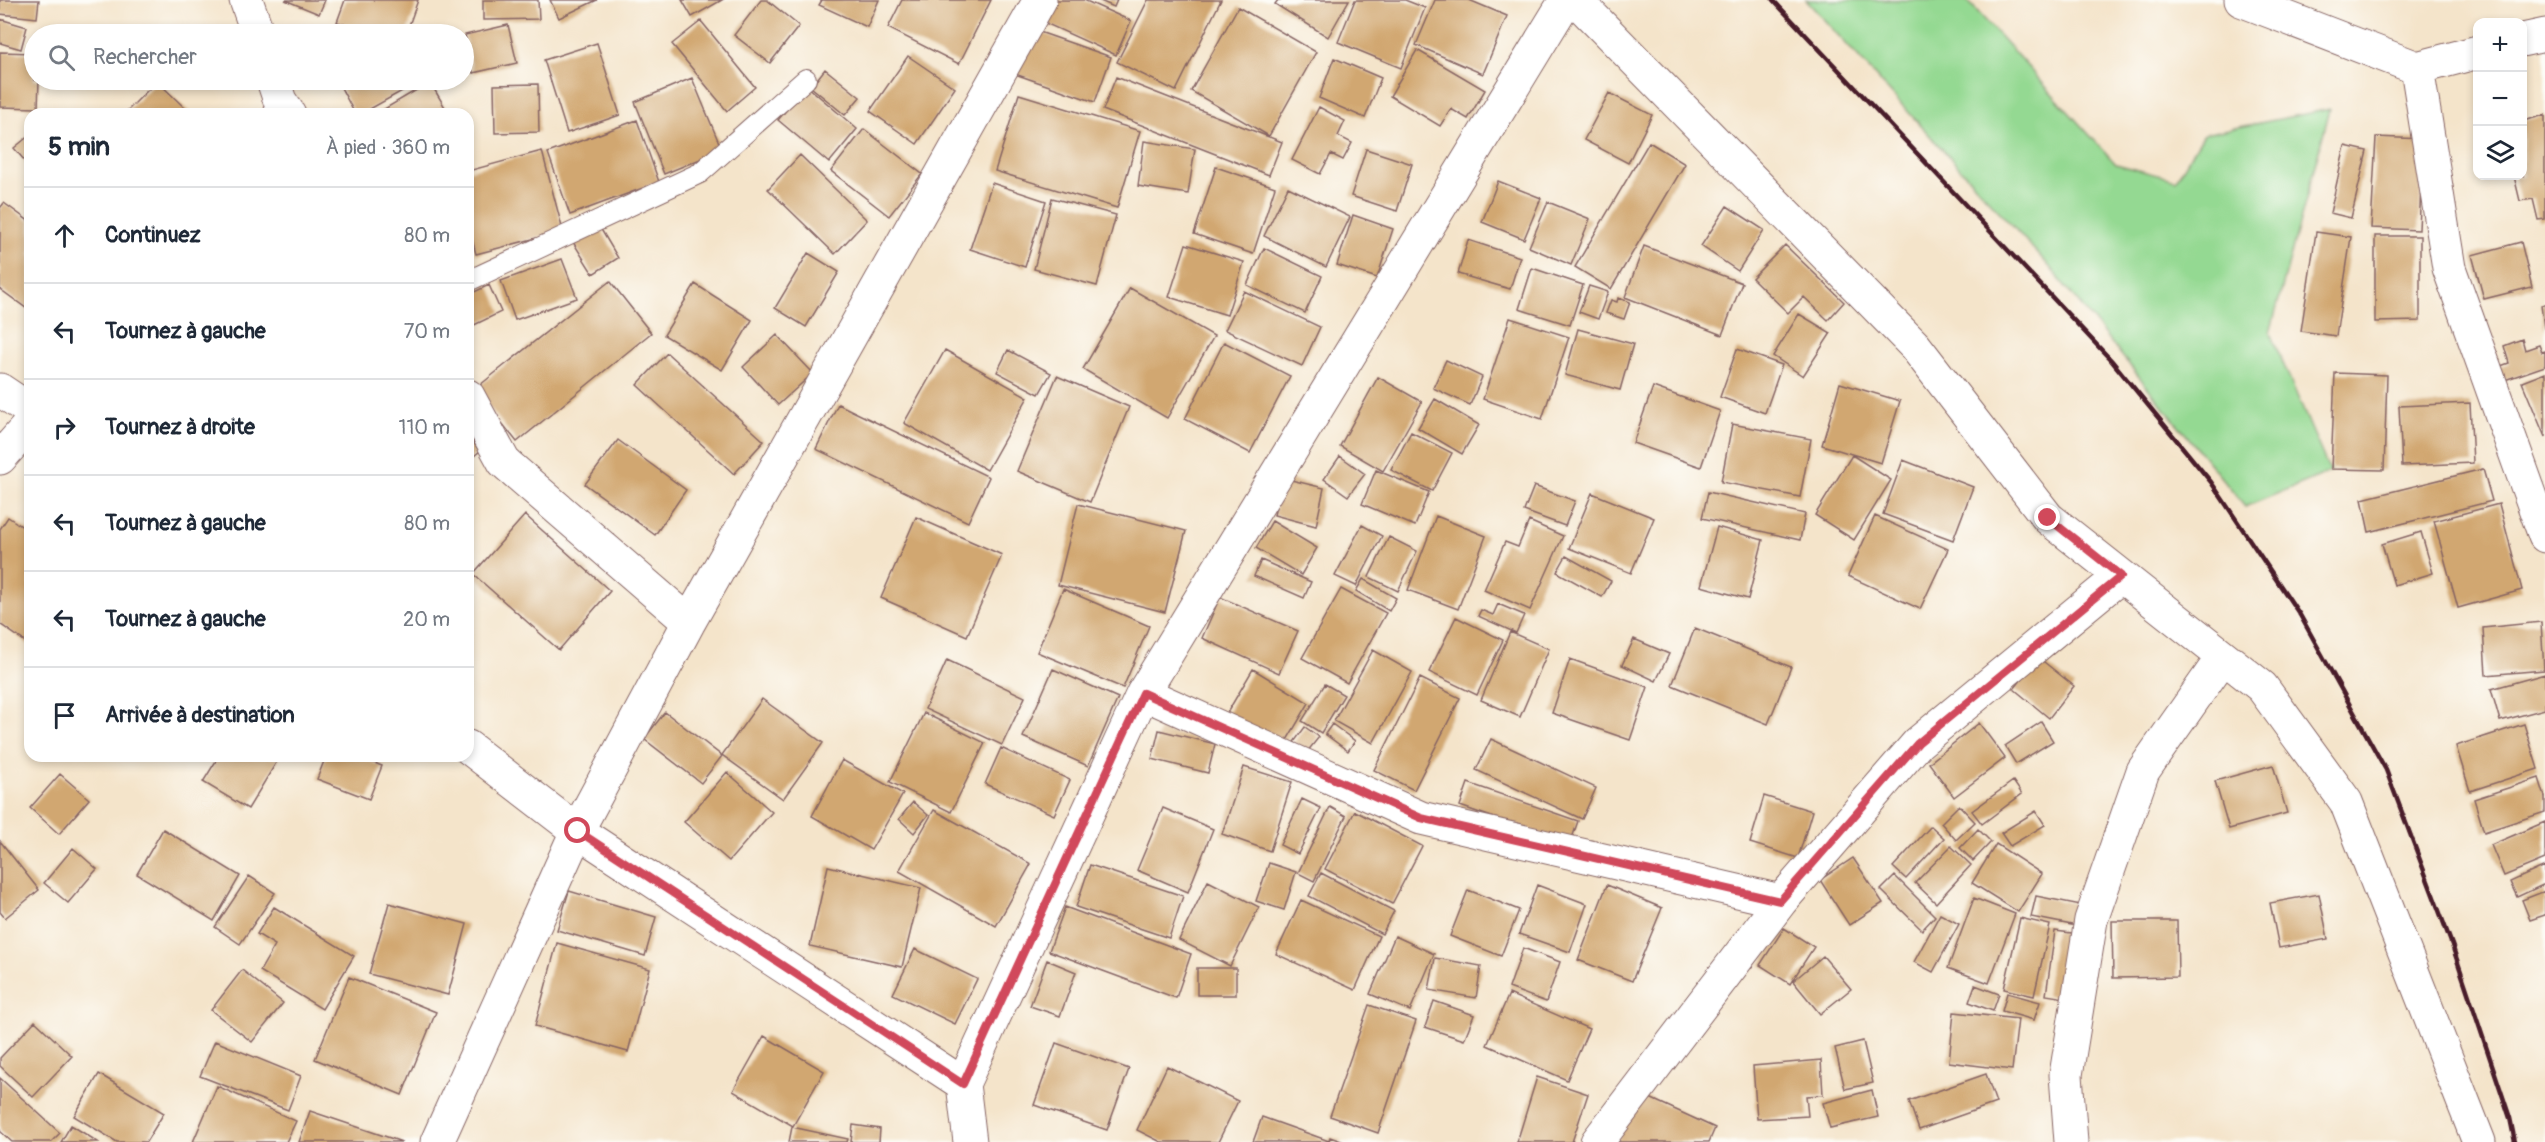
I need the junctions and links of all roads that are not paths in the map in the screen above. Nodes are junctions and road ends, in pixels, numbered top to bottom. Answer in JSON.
{"nodes":[{"id":1,"x":246,"y":0,"type":"edge"},
{"id":2,"x":1040,"y":0,"type":"edge"},
{"id":3,"x":1566,"y":0,"type":"edge"},
{"id":4,"x":1576,"y":0,"type":"edge"},
{"id":5,"x":2241,"y":0,"type":"edge"},
{"id":6,"x":254,"y":24,"type":"edge"},
{"id":7,"x":2545,"y":35,"type":"edge"},
{"id":8,"x":2527,"y":39,"type":"edge"},
{"id":9,"x":2473,"y":53,"type":"edge"},
{"id":10,"x":2417,"y":68,"type":"junction"},
{"id":11,"x":806,"y":79,"type":"dead end"},
{"id":12,"x":276,"y":90,"type":"edge"},
{"id":13,"x":285,"y":108,"type":"edge"},
{"id":14,"x":474,"y":278,"type":"edge"},
{"id":15,"x":0,"y":390,"type":"edge"},
{"id":16,"x":24,"y":406,"type":"edge"},
{"id":17,"x":474,"y":407,"type":"edge"},
{"id":18,"x":24,"y":431,"type":"edge"},
{"id":19,"x":0,"y":458,"type":"edge"},
{"id":20,"x":2545,"y":536,"type":"edge"},
{"id":21,"x":2121,"y":576,"type":"junction"},
{"id":22,"x":689,"y":622,"type":"junction"},
{"id":23,"x":2223,"y":657,"type":"junction"},
{"id":24,"x":1143,"y":693,"type":"junction"},
{"id":25,"x":474,"y":752,"type":"edge"},
{"id":26,"x":578,"y":831,"type":"junction"},
{"id":27,"x":1780,"y":901,"type":"junction"},
{"id":28,"x":963,"y":1084,"type":"junction"},
{"id":29,"x":973,"y":1140,"type":"edge"},
{"id":30,"x":437,"y":1142,"type":"edge"},
{"id":31,"x":1597,"y":1142,"type":"edge"},
{"id":32,"x":2071,"y":1142,"type":"edge"},
{"id":33,"x":2479,"y":1142,"type":"edge"}],
"edges":[{"from":1,"to":6,"type":"street"},
{"from":2,"to":22,"type":"street"},
{"from":3,"to":24,"type":"street"},
{"from":4,"to":21,"type":"street"},
{"from":5,"to":10,"type":"street"},
{"from":7,"to":8,"type":"street"},
{"from":9,"to":10,"type":"street"},
{"from":10,"to":20,"type":"street"},
{"from":11,"to":14,"type":"lane"},
{"from":12,"to":13,"type":"street"},
{"from":15,"to":16,"type":"street"},
{"from":17,"to":22,"type":"street"},
{"from":18,"to":19,"type":"street"},
{"from":21,"to":23,"type":"street"},
{"from":21,"to":27,"type":"street"},
{"from":22,"to":26,"type":"street"},
{"from":23,"to":32,"type":"street"},
{"from":23,"to":33,"type":"street"},
{"from":24,"to":27,"type":"street"},
{"from":24,"to":28,"type":"street"},
{"from":25,"to":26,"type":"street"},
{"from":26,"to":28,"type":"street"},
{"from":26,"to":30,"type":"street"},
{"from":27,"to":31,"type":"street"},
{"from":28,"to":29,"type":"street"}]}
